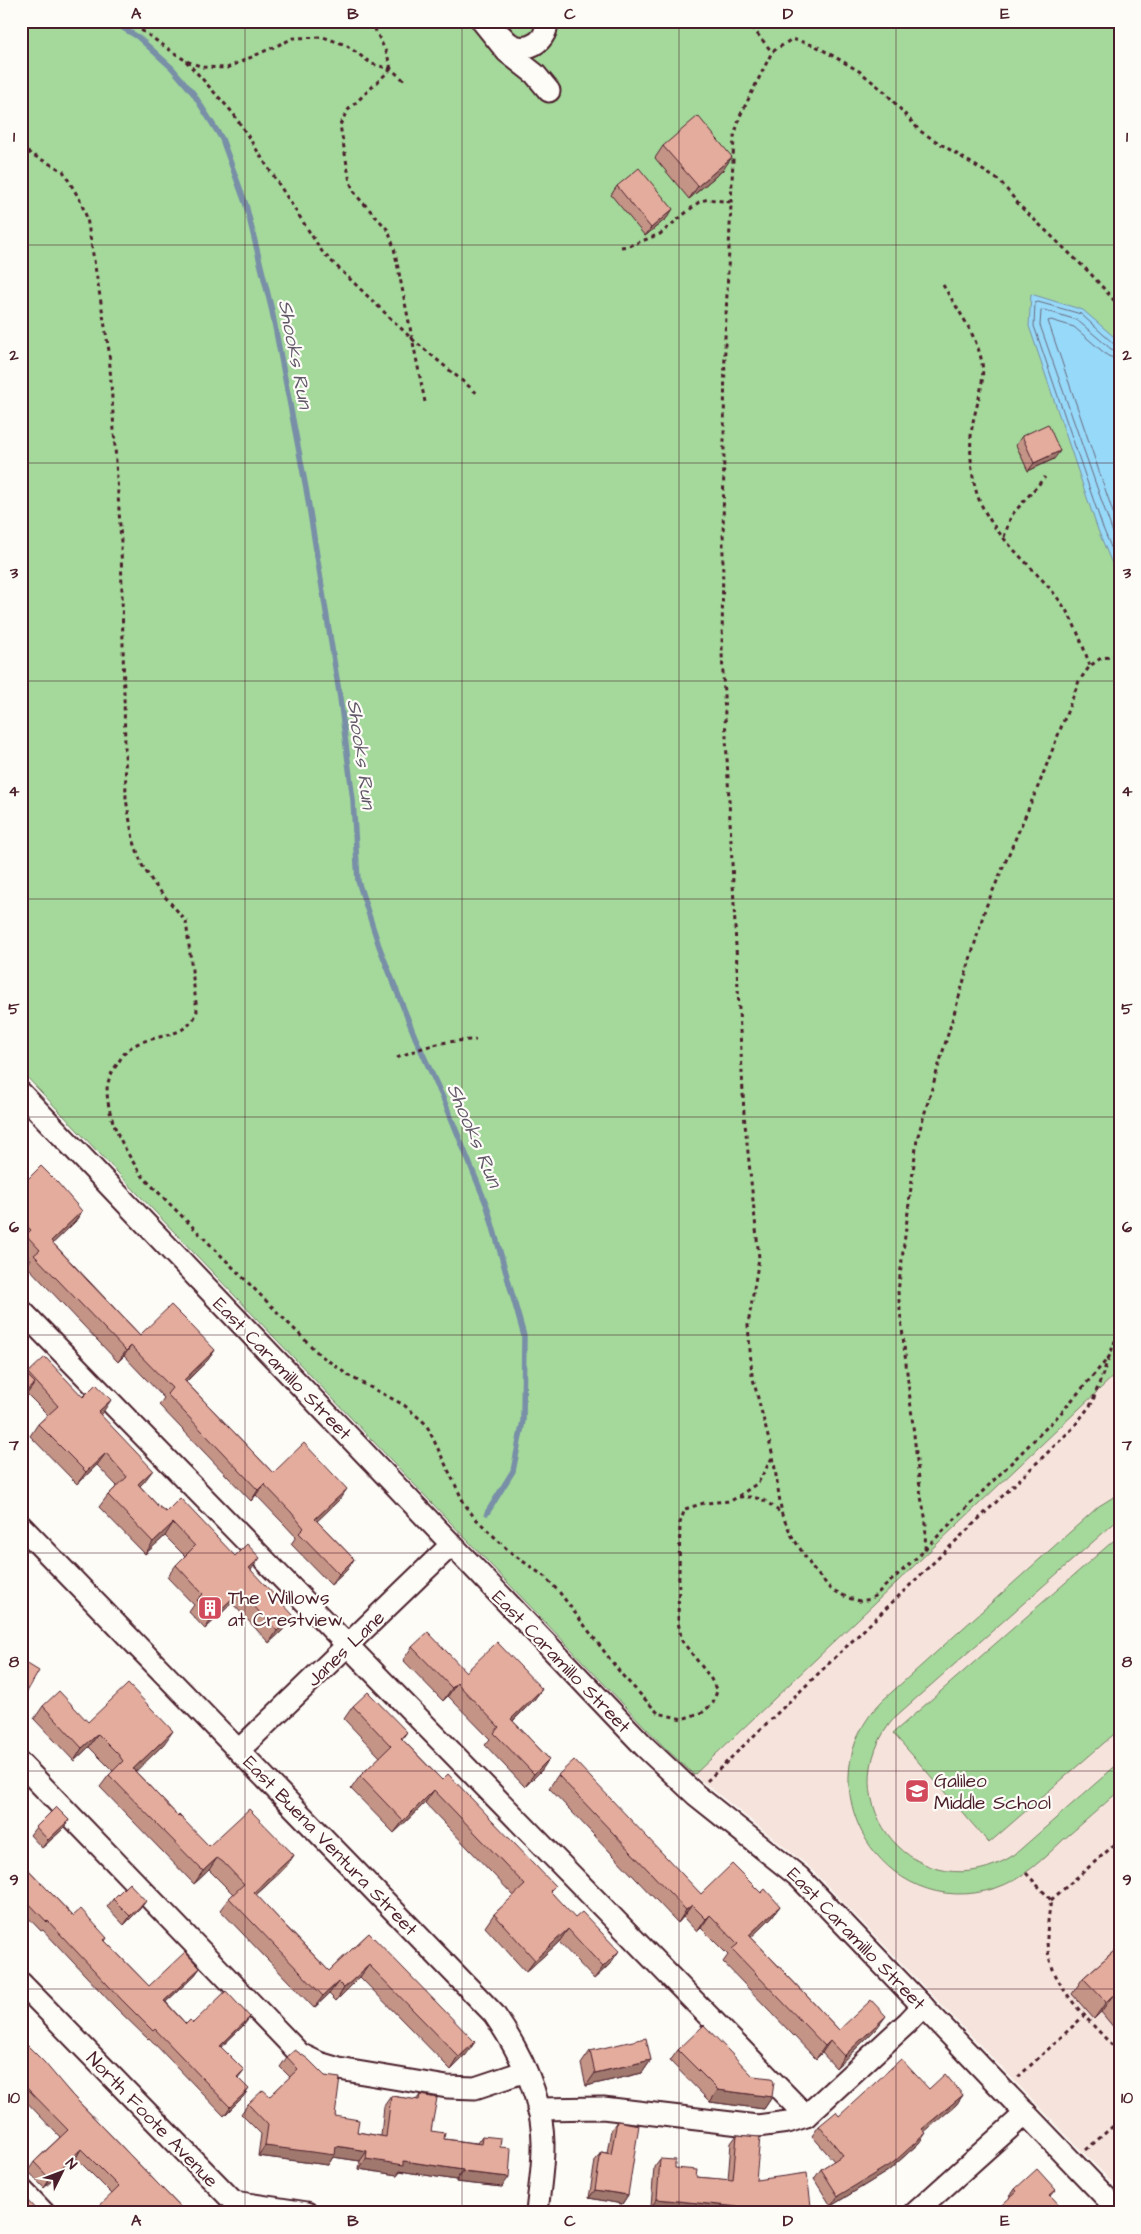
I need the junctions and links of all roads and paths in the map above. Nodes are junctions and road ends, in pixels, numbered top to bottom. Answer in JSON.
{"nodes":[{"id":1,"x":128,"y":21,"type":"edge"},
{"id":2,"x":371,"y":21,"type":"edge"},
{"id":3,"x":482,"y":21,"type":"edge"},
{"id":4,"x":547,"y":21,"type":"edge"},
{"id":5,"x":747,"y":21,"type":"edge"},
{"id":6,"x":501,"y":34,"type":"edge"},
{"id":7,"x":772,"y":52,"type":"junction"},
{"id":8,"x":186,"y":62,"type":"junction"},
{"id":9,"x":391,"y":69,"type":"junction"},
{"id":10,"x":406,"y":82,"type":"dead end"},
{"id":11,"x":549,"y":91,"type":"dead end"},
{"id":12,"x":21,"y":147,"type":"edge"},
{"id":13,"x":731,"y":202,"type":"junction"},
{"id":14,"x":621,"y":247,"type":"dead end"},
{"id":15,"x":943,"y":285,"type":"dead end"},
{"id":16,"x":1120,"y":307,"type":"edge"},
{"id":17,"x":411,"y":338,"type":"junction"},
{"id":18,"x":478,"y":394,"type":"dead end"},
{"id":19,"x":425,"y":402,"type":"dead end"},
{"id":20,"x":1046,"y":477,"type":"dead end"},
{"id":21,"x":1004,"y":537,"type":"junction"},
{"id":22,"x":1120,"y":656,"type":"edge"},
{"id":23,"x":1090,"y":666,"type":"junction"},
{"id":24,"x":476,"y":1040,"type":"dead end"},
{"id":25,"x":397,"y":1058,"type":"dead end"},
{"id":26,"x":21,"y":1093,"type":"edge"},
{"id":27,"x":21,"y":1310,"type":"edge"},
{"id":28,"x":1120,"y":1328,"type":"edge"},
{"id":29,"x":1109,"y":1357,"type":"junction"},
{"id":30,"x":773,"y":1456,"type":"junction"},
{"id":31,"x":737,"y":1498,"type":"junction"},
{"id":32,"x":782,"y":1514,"type":"junction"},
{"id":33,"x":21,"y":1526,"type":"edge"},
{"id":34,"x":451,"y":1545,"type":"junction"},
{"id":35,"x":30,"y":1546,"type":"edge"},
{"id":36,"x":925,"y":1550,"type":"junction"},
{"id":37,"x":347,"y":1646,"type":"junction"},
{"id":38,"x":239,"y":1750,"type":"junction"},
{"id":39,"x":21,"y":1764,"type":"edge"},
{"id":40,"x":696,"y":1794,"type":"junction"},
{"id":41,"x":1120,"y":1799,"type":"edge"},
{"id":42,"x":1120,"y":1804,"type":"edge"},
{"id":43,"x":1120,"y":1840,"type":"edge"},
{"id":44,"x":1026,"y":1872,"type":"dead end"},
{"id":45,"x":1051,"y":1900,"type":"junction"},
{"id":46,"x":21,"y":1983,"type":"edge"},
{"id":47,"x":923,"y":2006,"type":"junction"},
{"id":48,"x":1086,"y":2014,"type":"junction"},
{"id":49,"x":1120,"y":2054,"type":"edge"},
{"id":50,"x":526,"y":2072,"type":"junction"},
{"id":51,"x":1017,"y":2078,"type":"dead end"},
{"id":52,"x":538,"y":2109,"type":"junction"},
{"id":53,"x":1026,"y":2113,"type":"junction"},
{"id":54,"x":806,"y":2116,"type":"junction"},
{"id":55,"x":1120,"y":2120,"type":"edge"},
{"id":56,"x":1086,"y":2150,"type":"dead end"},
{"id":57,"x":21,"y":2189,"type":"edge"},
{"id":58,"x":1120,"y":2212,"type":"edge"},
{"id":59,"x":44,"y":2213,"type":"edge"},
{"id":60,"x":307,"y":2213,"type":"edge"},
{"id":61,"x":537,"y":2213,"type":"edge"},
{"id":62,"x":915,"y":2213,"type":"edge"}],
"edges":[{"from":1,"to":8,"type":"path"},
{"from":2,"to":9,"type":"path"},
{"from":3,"to":6,"type":"street"},
{"from":4,"to":6,"type":"street"},
{"from":5,"to":7,"type":"path"},
{"from":6,"to":11,"type":"street"},
{"from":7,"to":13,"type":"path"},
{"from":7,"to":16,"type":"path"},
{"from":8,"to":9,"type":"path"},
{"from":8,"to":17,"type":"path"},
{"from":9,"to":10,"type":"path"},
{"from":9,"to":17,"type":"path"},
{"from":12,"to":31,"type":"path"},
{"from":13,"to":14,"type":"path"},
{"from":13,"to":30,"type":"path"},
{"from":15,"to":21,"type":"path"},
{"from":17,"to":18,"type":"path"},
{"from":17,"to":19,"type":"path"},
{"from":20,"to":21,"type":"path"},
{"from":21,"to":23,"type":"path"},
{"from":22,"to":23,"type":"path"},
{"from":23,"to":36,"type":"path"},
{"from":24,"to":25,"type":"path"},
{"from":26,"to":34,"type":"street","name":"East Caramillo Street"},
{"from":27,"to":37,"type":"street"},
{"from":28,"to":29,"type":"path"},
{"from":29,"to":36,"type":"path"},
{"from":29,"to":40,"type":"path"},
{"from":30,"to":31,"type":"path"},
{"from":30,"to":32,"type":"path"},
{"from":31,"to":32,"type":"path"},
{"from":32,"to":36,"type":"path"},
{"from":33,"to":35,"type":"street","name":"East Buena Ventura Street"},
{"from":34,"to":37,"type":"street","name":"Janes Lane"},
{"from":34,"to":40,"type":"street","name":"East Caramillo Street"},
{"from":35,"to":38,"type":"street","name":"East Buena Ventura Street"},
{"from":37,"to":38,"type":"street","name":"Janes Lane"},
{"from":37,"to":54,"type":"street"},
{"from":38,"to":50,"type":"street","name":"East Buena Ventura Street"},
{"from":39,"to":50,"type":"street"},
{"from":40,"to":47,"type":"street","name":"East Caramillo Street"},
{"from":41,"to":42,"type":"path"},
{"from":43,"to":45,"type":"path"},
{"from":44,"to":45,"type":"path"},
{"from":45,"to":48,"type":"path"},
{"from":46,"to":60,"type":"street","name":"North Foote Avenue"},
{"from":47,"to":53,"type":"street","name":"East Caramillo Street"},
{"from":47,"to":54,"type":"street"},
{"from":48,"to":49,"type":"path"},
{"from":48,"to":51,"type":"path"},
{"from":50,"to":52,"type":"street","name":"East Buena Ventura Street"},
{"from":52,"to":54,"type":"street"},
{"from":52,"to":61,"type":"street","name":"East Buena Ventura Street"},
{"from":53,"to":58,"type":"street","name":"East Caramillo Street"},
{"from":53,"to":62,"type":"street"},
{"from":55,"to":56,"type":"path"},
{"from":57,"to":59,"type":"street"}]}
